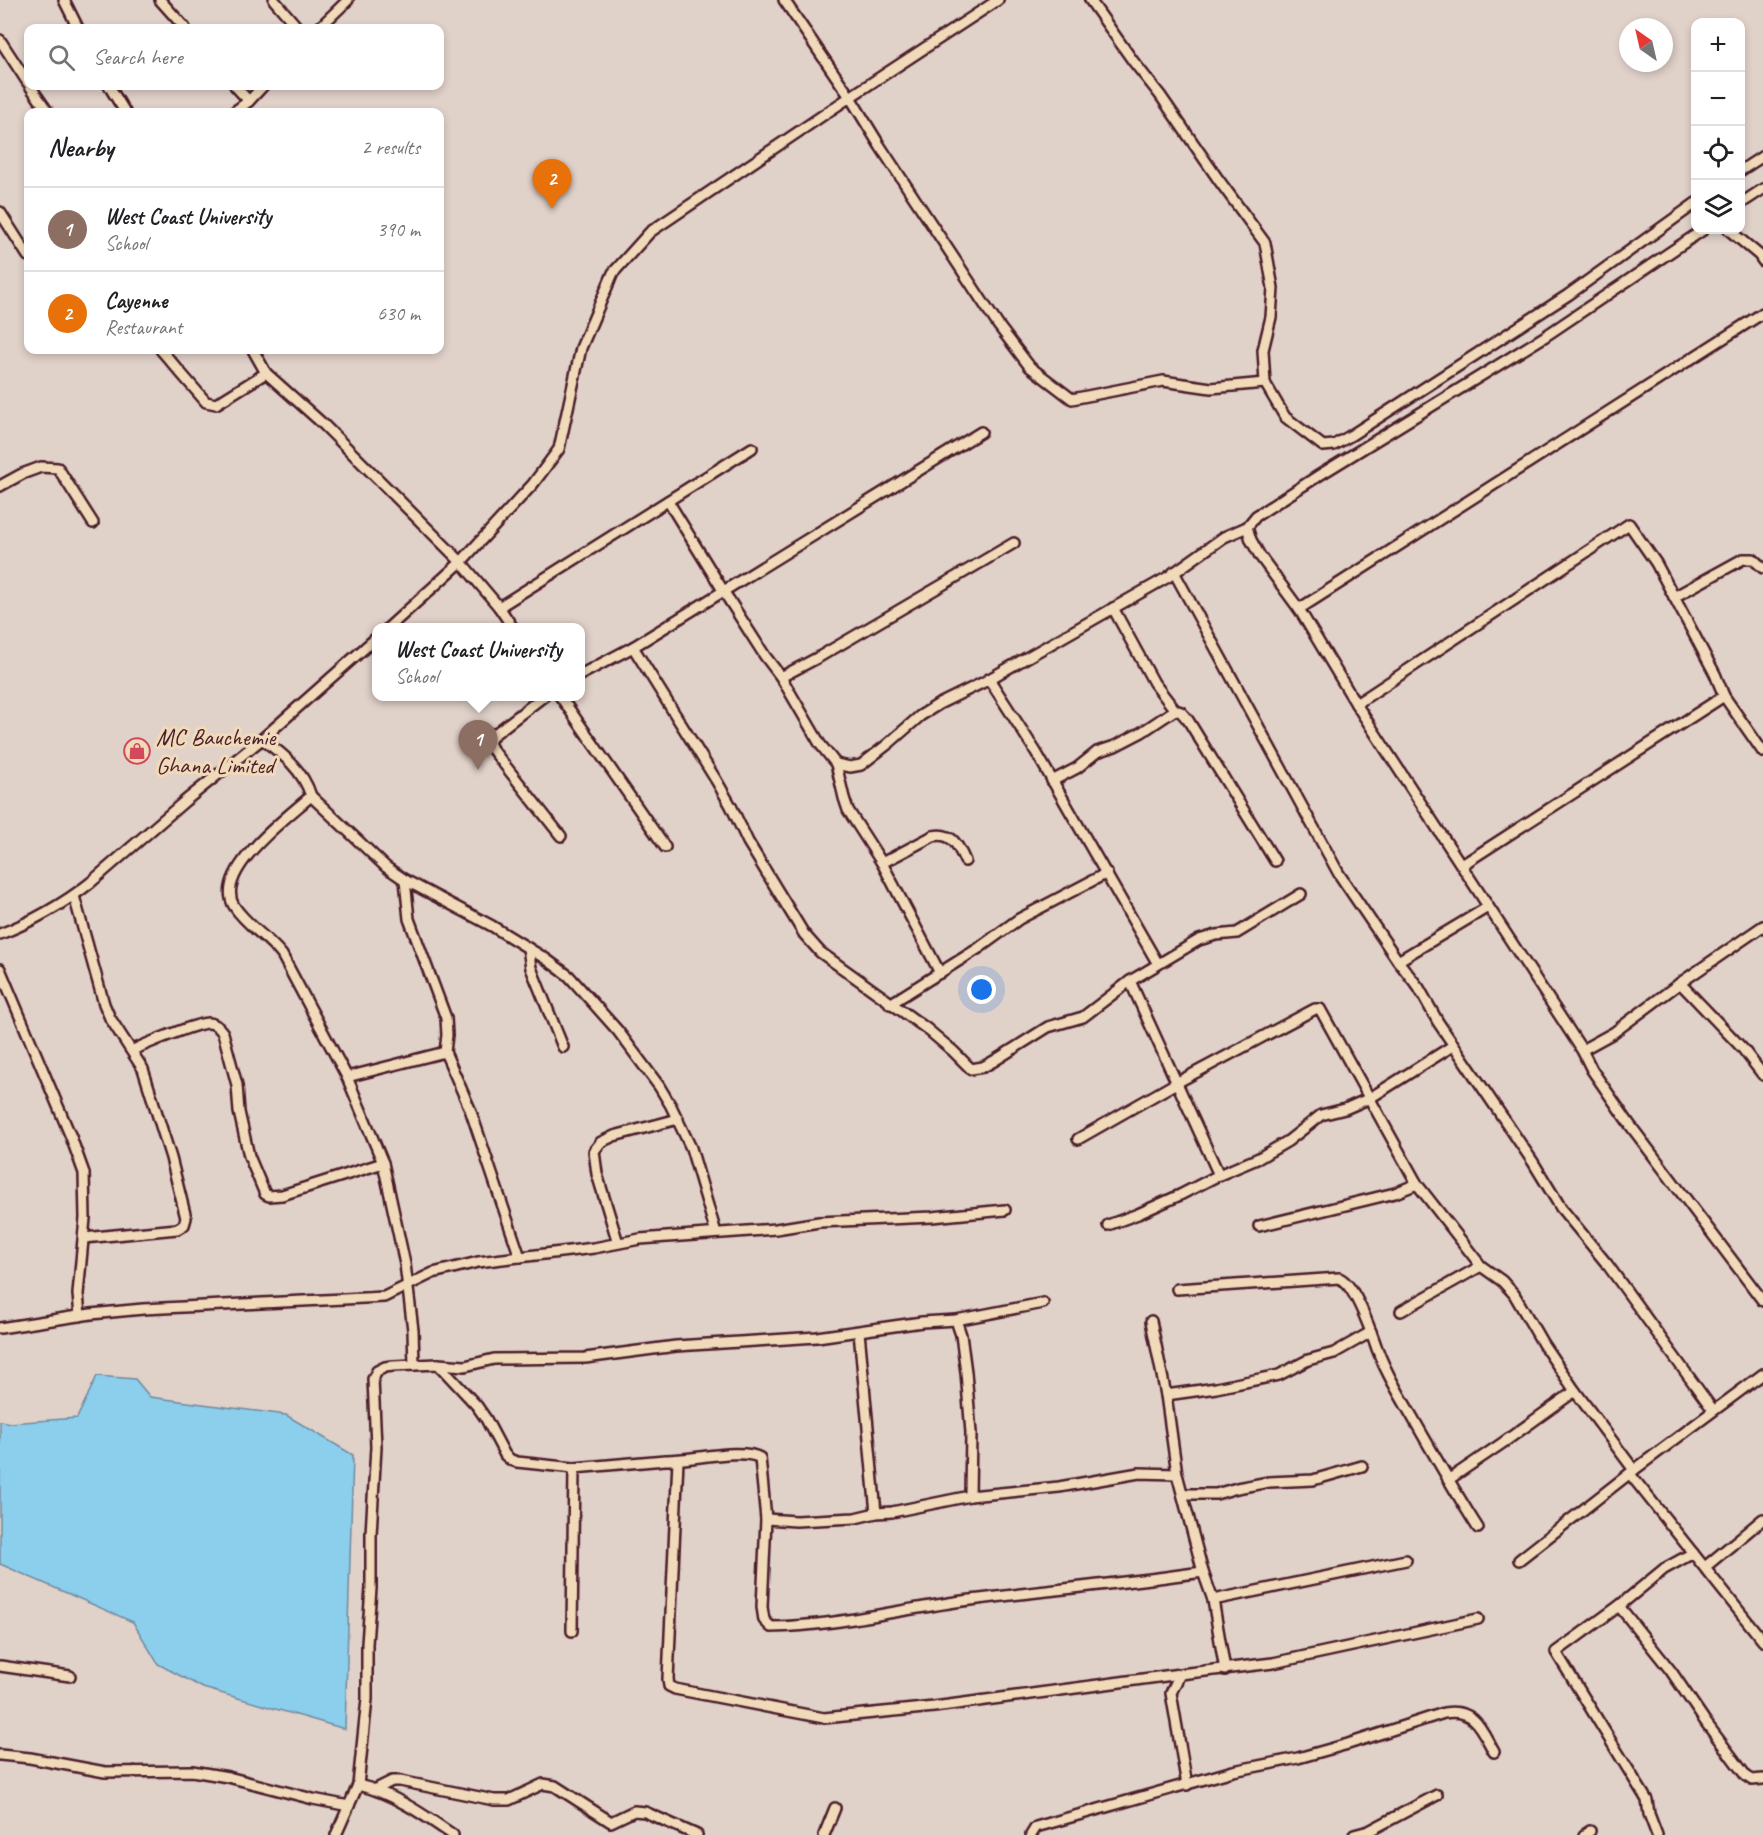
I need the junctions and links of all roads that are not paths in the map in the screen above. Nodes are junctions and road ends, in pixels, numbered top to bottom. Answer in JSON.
{"nodes":[{"id":1,"x":64,"y":0,"type":"edge"},
{"id":2,"x":160,"y":0,"type":"edge"},
{"id":3,"x":274,"y":0,"type":"edge"},
{"id":4,"x":348,"y":0,"type":"edge"},
{"id":5,"x":784,"y":0,"type":"edge"},
{"id":6,"x":998,"y":0,"type":"edge"},
{"id":7,"x":1090,"y":0,"type":"edge"},
{"id":8,"x":76,"y":24,"type":"edge"},
{"id":9,"x":181,"y":24,"type":"edge"},
{"id":10,"x":295,"y":24,"type":"edge"},
{"id":11,"x":323,"y":24,"type":"edge"},
{"id":12,"x":0,"y":40,"type":"edge"},
{"id":13,"x":24,"y":76,"type":"edge"},
{"id":14,"x":33,"y":90,"type":"edge"},
{"id":15,"x":111,"y":90,"type":"edge"},
{"id":16,"x":239,"y":90,"type":"edge"},
{"id":17,"x":259,"y":90,"type":"edge"},
{"id":18,"x":850,"y":97,"type":"junction"},
{"id":19,"x":249,"y":101,"type":"junction"},
{"id":20,"x":45,"y":108,"type":"edge"},
{"id":21,"x":123,"y":108,"type":"edge"},
{"id":22,"x":239,"y":108,"type":"edge"},
{"id":23,"x":1763,"y":156,"type":"edge"},
{"id":24,"x":1745,"y":168,"type":"edge"},
{"id":25,"x":1763,"y":189,"type":"edge"},
{"id":26,"x":1745,"y":201,"type":"edge"},
{"id":27,"x":1691,"y":206,"type":"edge"},
{"id":28,"x":0,"y":212,"type":"edge"},
{"id":29,"x":1697,"y":234,"type":"edge"},
{"id":30,"x":1734,"y":234,"type":"edge"},
{"id":31,"x":24,"y":250,"type":"edge"},
{"id":32,"x":1763,"y":261,"type":"edge"},
{"id":33,"x":1763,"y":313,"type":"edge"},
{"id":34,"x":164,"y":354,"type":"edge"},
{"id":35,"x":255,"y":354,"type":"edge"},
{"id":36,"x":266,"y":373,"type":"junction"},
{"id":37,"x":1266,"y":383,"type":"junction"},
{"id":38,"x":981,"y":432,"type":"dead end"},
{"id":39,"x":752,"y":448,"type":"dead end"},
{"id":40,"x":0,"y":486,"type":"edge"},
{"id":41,"x":668,"y":501,"type":"junction"},
{"id":42,"x":93,"y":523,"type":"dead end"},
{"id":43,"x":1247,"y":527,"type":"junction"},
{"id":44,"x":1014,"y":543,"type":"dead end"},
{"id":45,"x":461,"y":562,"type":"junction"},
{"id":46,"x":1763,"y":568,"type":"edge"},
{"id":47,"x":1174,"y":572,"type":"junction"},
{"id":48,"x":724,"y":592,"type":"junction"},
{"id":49,"x":1674,"y":597,"type":"junction"},
{"id":50,"x":500,"y":607,"type":"junction"},
{"id":51,"x":1113,"y":608,"type":"junction"},
{"id":52,"x":1299,"y":609,"type":"junction"},
{"id":53,"x":392,"y":623,"type":"edge"},
{"id":54,"x":510,"y":623,"type":"edge"},
{"id":55,"x":372,"y":642,"type":"edge"},
{"id":56,"x":633,"y":647,"type":"junction"},
{"id":57,"x":585,"y":672,"type":"edge"},
{"id":58,"x":780,"y":677,"type":"junction"},
{"id":59,"x":989,"y":679,"type":"junction"},
{"id":60,"x":1724,"y":696,"type":"junction"},
{"id":61,"x":538,"y":701,"type":"edge"},
{"id":62,"x":563,"y":701,"type":"edge"},
{"id":63,"x":1356,"y":704,"type":"junction"},
{"id":64,"x":1175,"y":710,"type":"junction"},
{"id":65,"x":262,"y":739,"type":"junction"},
{"id":66,"x":1763,"y":752,"type":"edge"},
{"id":67,"x":836,"y":764,"type":"junction"},
{"id":68,"x":1052,"y":781,"type":"junction"},
{"id":69,"x":311,"y":796,"type":"junction"},
{"id":70,"x":561,"y":836,"type":"dead end"},
{"id":71,"x":665,"y":847,"type":"dead end"},
{"id":72,"x":965,"y":861,"type":"dead end"},
{"id":73,"x":1275,"y":861,"type":"dead end"},
{"id":74,"x":882,"y":863,"type":"junction"},
{"id":75,"x":1462,"y":865,"type":"junction"},
{"id":76,"x":1107,"y":873,"type":"junction"},
{"id":77,"x":405,"y":880,"type":"junction"},
{"id":78,"x":1301,"y":894,"type":"dead end"},
{"id":79,"x":74,"y":896,"type":"junction"},
{"id":80,"x":1488,"y":907,"type":"junction"},
{"id":81,"x":1763,"y":926,"type":"edge"},
{"id":82,"x":0,"y":934,"type":"edge"},
{"id":83,"x":528,"y":948,"type":"junction"},
{"id":84,"x":1398,"y":961,"type":"junction"},
{"id":85,"x":1158,"y":964,"type":"junction"},
{"id":86,"x":0,"y":969,"type":"edge"},
{"id":87,"x":940,"y":972,"type":"junction"},
{"id":88,"x":1131,"y":981,"type":"junction"},
{"id":89,"x":1680,"y":983,"type":"junction"},
{"id":90,"x":890,"y":1004,"type":"junction"},
{"id":91,"x":1454,"y":1045,"type":"junction"},
{"id":92,"x":563,"y":1047,"type":"dead end"},
{"id":93,"x":133,"y":1050,"type":"junction"},
{"id":94,"x":1582,"y":1050,"type":"junction"},
{"id":95,"x":445,"y":1052,"type":"junction"},
{"id":96,"x":1763,"y":1075,"type":"edge"},
{"id":97,"x":347,"y":1077,"type":"junction"},
{"id":98,"x":1178,"y":1082,"type":"junction"},
{"id":99,"x":1370,"y":1098,"type":"junction"},
{"id":100,"x":678,"y":1119,"type":"junction"},
{"id":101,"x":1078,"y":1139,"type":"dead end"},
{"id":102,"x":384,"y":1163,"type":"junction"},
{"id":103,"x":1219,"y":1174,"type":"junction"},
{"id":104,"x":1416,"y":1184,"type":"junction"},
{"id":105,"x":1005,"y":1210,"type":"dead end"},
{"id":106,"x":1108,"y":1225,"type":"dead end"},
{"id":107,"x":1259,"y":1226,"type":"dead end"},
{"id":108,"x":716,"y":1233,"type":"junction"},
{"id":109,"x":84,"y":1238,"type":"junction"},
{"id":110,"x":618,"y":1243,"type":"junction"},
{"id":111,"x":520,"y":1257,"type":"junction"},
{"id":112,"x":1481,"y":1266,"type":"junction"},
{"id":113,"x":407,"y":1286,"type":"junction"},
{"id":114,"x":1176,"y":1289,"type":"dead end"},
{"id":115,"x":1762,"y":1299,"type":"edge"},
{"id":116,"x":1043,"y":1303,"type":"dead end"},
{"id":117,"x":1401,"y":1311,"type":"dead end"},
{"id":118,"x":80,"y":1316,"type":"junction"},
{"id":119,"x":956,"y":1320,"type":"junction"},
{"id":120,"x":1151,"y":1322,"type":"dead end"},
{"id":121,"x":0,"y":1328,"type":"edge"},
{"id":122,"x":859,"y":1332,"type":"junction"},
{"id":123,"x":1371,"y":1332,"type":"junction"},
{"id":124,"x":438,"y":1364,"type":"junction"},
{"id":125,"x":414,"y":1365,"type":"junction"},
{"id":126,"x":1763,"y":1374,"type":"edge"},
{"id":127,"x":1575,"y":1391,"type":"junction"},
{"id":128,"x":1166,"y":1395,"type":"junction"},
{"id":129,"x":1713,"y":1410,"type":"junction"},
{"id":130,"x":678,"y":1460,"type":"junction"},
{"id":131,"x":1362,"y":1466,"type":"dead end"},
{"id":132,"x":574,"y":1468,"type":"junction"},
{"id":133,"x":1632,"y":1472,"type":"junction"},
{"id":134,"x":1177,"y":1474,"type":"junction"},
{"id":135,"x":1448,"y":1480,"type":"junction"},
{"id":136,"x":1183,"y":1494,"type":"junction"},
{"id":137,"x":969,"y":1496,"type":"junction"},
{"id":138,"x":876,"y":1513,"type":"junction"},
{"id":139,"x":1763,"y":1519,"type":"edge"},
{"id":140,"x":766,"y":1520,"type":"junction"},
{"id":141,"x":1478,"y":1528,"type":"dead end"},
{"id":142,"x":1693,"y":1553,"type":"junction"},
{"id":143,"x":1406,"y":1560,"type":"dead end"},
{"id":144,"x":1519,"y":1560,"type":"dead end"},
{"id":145,"x":1705,"y":1567,"type":"junction"},
{"id":146,"x":1203,"y":1572,"type":"junction"},
{"id":147,"x":1213,"y":1600,"type":"junction"},
{"id":148,"x":1618,"y":1606,"type":"junction"},
{"id":149,"x":1478,"y":1619,"type":"dead end"},
{"id":150,"x":572,"y":1631,"type":"dead end"},
{"id":151,"x":1763,"y":1641,"type":"edge"},
{"id":152,"x":0,"y":1666,"type":"edge"},
{"id":153,"x":1225,"y":1670,"type":"junction"},
{"id":154,"x":1180,"y":1674,"type":"junction"},
{"id":155,"x":70,"y":1676,"type":"dead end"},
{"id":156,"x":1494,"y":1752,"type":"dead end"},
{"id":157,"x":0,"y":1755,"type":"edge"},
{"id":158,"x":1763,"y":1779,"type":"edge"},
{"id":159,"x":358,"y":1785,"type":"junction"},
{"id":160,"x":1187,"y":1785,"type":"junction"},
{"id":161,"x":376,"y":1789,"type":"junction"},
{"id":162,"x":1437,"y":1795,"type":"dead end"},
{"id":163,"x":349,"y":1806,"type":"junction"},
{"id":164,"x":835,"y":1808,"type":"dead end"},
{"id":165,"x":1371,"y":1833,"type":"edge"},
{"id":166,"x":336,"y":1835,"type":"edge"},
{"id":167,"x":453,"y":1835,"type":"edge"},
{"id":168,"x":697,"y":1835,"type":"edge"},
{"id":169,"x":824,"y":1835,"type":"edge"},
{"id":170,"x":1031,"y":1835,"type":"edge"},
{"id":171,"x":1354,"y":1835,"type":"edge"},
{"id":172,"x":1657,"y":1835,"type":"edge"}],
"edges":[{"from":1,"to":8,"type":"street"},
{"from":2,"to":9,"type":"street"},
{"from":3,"to":10,"type":"street"},
{"from":4,"to":11,"type":"street"},
{"from":5,"to":18,"type":"street"},
{"from":6,"to":18,"type":"street"},
{"from":7,"to":37,"type":"street"},
{"from":12,"to":13,"type":"street"},
{"from":14,"to":20,"type":"street"},
{"from":15,"to":21,"type":"street"},
{"from":16,"to":19,"type":"street"},
{"from":17,"to":19,"type":"street"},
{"from":18,"to":37,"type":"street"},
{"from":18,"to":45,"type":"street"},
{"from":19,"to":22,"type":"street"},
{"from":23,"to":24,"type":"street"},
{"from":25,"to":26,"type":"street"},
{"from":27,"to":37,"type":"street"},
{"from":28,"to":31,"type":"street"},
{"from":29,"to":43,"type":"street"},
{"from":30,"to":32,"type":"street"},
{"from":33,"to":52,"type":"street"},
{"from":34,"to":36,"type":"street"},
{"from":35,"to":36,"type":"street"},
{"from":36,"to":45,"type":"street"},
{"from":38,"to":48,"type":"street"},
{"from":39,"to":41,"type":"street"},
{"from":40,"to":42,"type":"street"},
{"from":41,"to":48,"type":"street"},
{"from":41,"to":50,"type":"street"},
{"from":43,"to":47,"type":"street"},
{"from":43,"to":52,"type":"street"},
{"from":44,"to":58,"type":"street"},
{"from":45,"to":50,"type":"street"},
{"from":45,"to":53,"type":"street"},
{"from":46,"to":49,"type":"street"},
{"from":47,"to":51,"type":"street"},
{"from":47,"to":84,"type":"street"},
{"from":48,"to":56,"type":"street"},
{"from":48,"to":58,"type":"street"},
{"from":49,"to":60,"type":"street"},
{"from":49,"to":63,"type":"street"},
{"from":50,"to":54,"type":"street"},
{"from":51,"to":59,"type":"street"},
{"from":51,"to":64,"type":"street"},
{"from":52,"to":63,"type":"street"},
{"from":55,"to":65,"type":"street"},
{"from":56,"to":57,"type":"street"},
{"from":56,"to":90,"type":"street"},
{"from":58,"to":67,"type":"street"},
{"from":59,"to":67,"type":"street"},
{"from":59,"to":68,"type":"street"},
{"from":60,"to":66,"type":"street"},
{"from":60,"to":75,"type":"street"},
{"from":61,"to":70,"type":"street"},
{"from":62,"to":71,"type":"street"},
{"from":63,"to":75,"type":"street"},
{"from":64,"to":68,"type":"street"},
{"from":64,"to":73,"type":"street"},
{"from":65,"to":69,"type":"street"},
{"from":65,"to":79,"type":"street"},
{"from":67,"to":74,"type":"street"},
{"from":68,"to":76,"type":"street"},
{"from":69,"to":77,"type":"street"},
{"from":69,"to":97,"type":"street"},
{"from":72,"to":74,"type":"street"},
{"from":74,"to":87,"type":"street"},
{"from":75,"to":80,"type":"street"},
{"from":76,"to":85,"type":"street"},
{"from":76,"to":87,"type":"street"},
{"from":77,"to":83,"type":"street"},
{"from":77,"to":95,"type":"street"},
{"from":78,"to":85,"type":"street"},
{"from":79,"to":82,"type":"street"},
{"from":79,"to":93,"type":"street"},
{"from":80,"to":84,"type":"street"},
{"from":80,"to":94,"type":"street"},
{"from":81,"to":89,"type":"street"},
{"from":83,"to":92,"type":"street"},
{"from":83,"to":100,"type":"street"},
{"from":84,"to":91,"type":"street"},
{"from":85,"to":88,"type":"street"},
{"from":86,"to":109,"type":"street"},
{"from":87,"to":90,"type":"street"},
{"from":88,"to":90,"type":"street"},
{"from":88,"to":98,"type":"street"},
{"from":89,"to":94,"type":"street"},
{"from":89,"to":96,"type":"street"},
{"from":91,"to":99,"type":"street"},
{"from":91,"to":129,"type":"street"},
{"from":93,"to":102,"type":"street"},
{"from":93,"to":109,"type":"street"},
{"from":94,"to":115,"type":"street"},
{"from":95,"to":97,"type":"street"},
{"from":95,"to":111,"type":"street"},
{"from":97,"to":102,"type":"street"},
{"from":98,"to":99,"type":"street"},
{"from":98,"to":101,"type":"street"},
{"from":98,"to":103,"type":"street"},
{"from":99,"to":103,"type":"street"},
{"from":99,"to":104,"type":"street"},
{"from":100,"to":108,"type":"street"},
{"from":100,"to":110,"type":"street"},
{"from":102,"to":113,"type":"street"},
{"from":103,"to":106,"type":"street"},
{"from":104,"to":107,"type":"street"},
{"from":104,"to":112,"type":"street"},
{"from":105,"to":108,"type":"street"},
{"from":108,"to":110,"type":"street"},
{"from":109,"to":118,"type":"street"},
{"from":110,"to":111,"type":"street"},
{"from":111,"to":113,"type":"street"},
{"from":112,"to":117,"type":"street"},
{"from":112,"to":127,"type":"street"},
{"from":113,"to":118,"type":"street"},
{"from":113,"to":125,"type":"street"},
{"from":114,"to":123,"type":"street"},
{"from":116,"to":119,"type":"street"},
{"from":118,"to":121,"type":"street"},
{"from":119,"to":122,"type":"street"},
{"from":119,"to":137,"type":"street"},
{"from":120,"to":128,"type":"street"},
{"from":122,"to":124,"type":"street"},
{"from":122,"to":138,"type":"street"},
{"from":123,"to":128,"type":"street"},
{"from":123,"to":135,"type":"street"},
{"from":124,"to":125,"type":"street"},
{"from":124,"to":132,"type":"street"},
{"from":125,"to":159,"type":"street"},
{"from":126,"to":129,"type":"street"},
{"from":127,"to":133,"type":"street"},
{"from":127,"to":135,"type":"street"},
{"from":128,"to":134,"type":"street"},
{"from":129,"to":133,"type":"street"},
{"from":130,"to":132,"type":"street"},
{"from":130,"to":140,"type":"street"},
{"from":130,"to":154,"type":"street"},
{"from":131,"to":136,"type":"street"},
{"from":132,"to":150,"type":"street"},
{"from":133,"to":142,"type":"street"},
{"from":133,"to":144,"type":"street"},
{"from":134,"to":136,"type":"street"},
{"from":134,"to":137,"type":"street"},
{"from":135,"to":141,"type":"street"},
{"from":136,"to":146,"type":"street"},
{"from":137,"to":138,"type":"street"},
{"from":138,"to":140,"type":"street"},
{"from":139,"to":145,"type":"street"},
{"from":140,"to":146,"type":"street"},
{"from":142,"to":145,"type":"street"},
{"from":142,"to":148,"type":"street"},
{"from":143,"to":147,"type":"street"},
{"from":145,"to":151,"type":"street"},
{"from":146,"to":147,"type":"street"},
{"from":147,"to":153,"type":"street"},
{"from":148,"to":158,"type":"street"},
{"from":148,"to":172,"type":"street"},
{"from":149,"to":153,"type":"street"},
{"from":152,"to":155,"type":"street"},
{"from":153,"to":154,"type":"street"},
{"from":154,"to":160,"type":"street"},
{"from":156,"to":160,"type":"street"},
{"from":157,"to":163,"type":"street"},
{"from":159,"to":161,"type":"street"},
{"from":159,"to":163,"type":"street"},
{"from":160,"to":170,"type":"street"},
{"from":161,"to":167,"type":"street"},
{"from":161,"to":168,"type":"street"},
{"from":162,"to":165,"type":"street"},
{"from":163,"to":166,"type":"street"},
{"from":164,"to":169,"type":"street"},
{"from":165,"to":171,"type":"street"}]}
